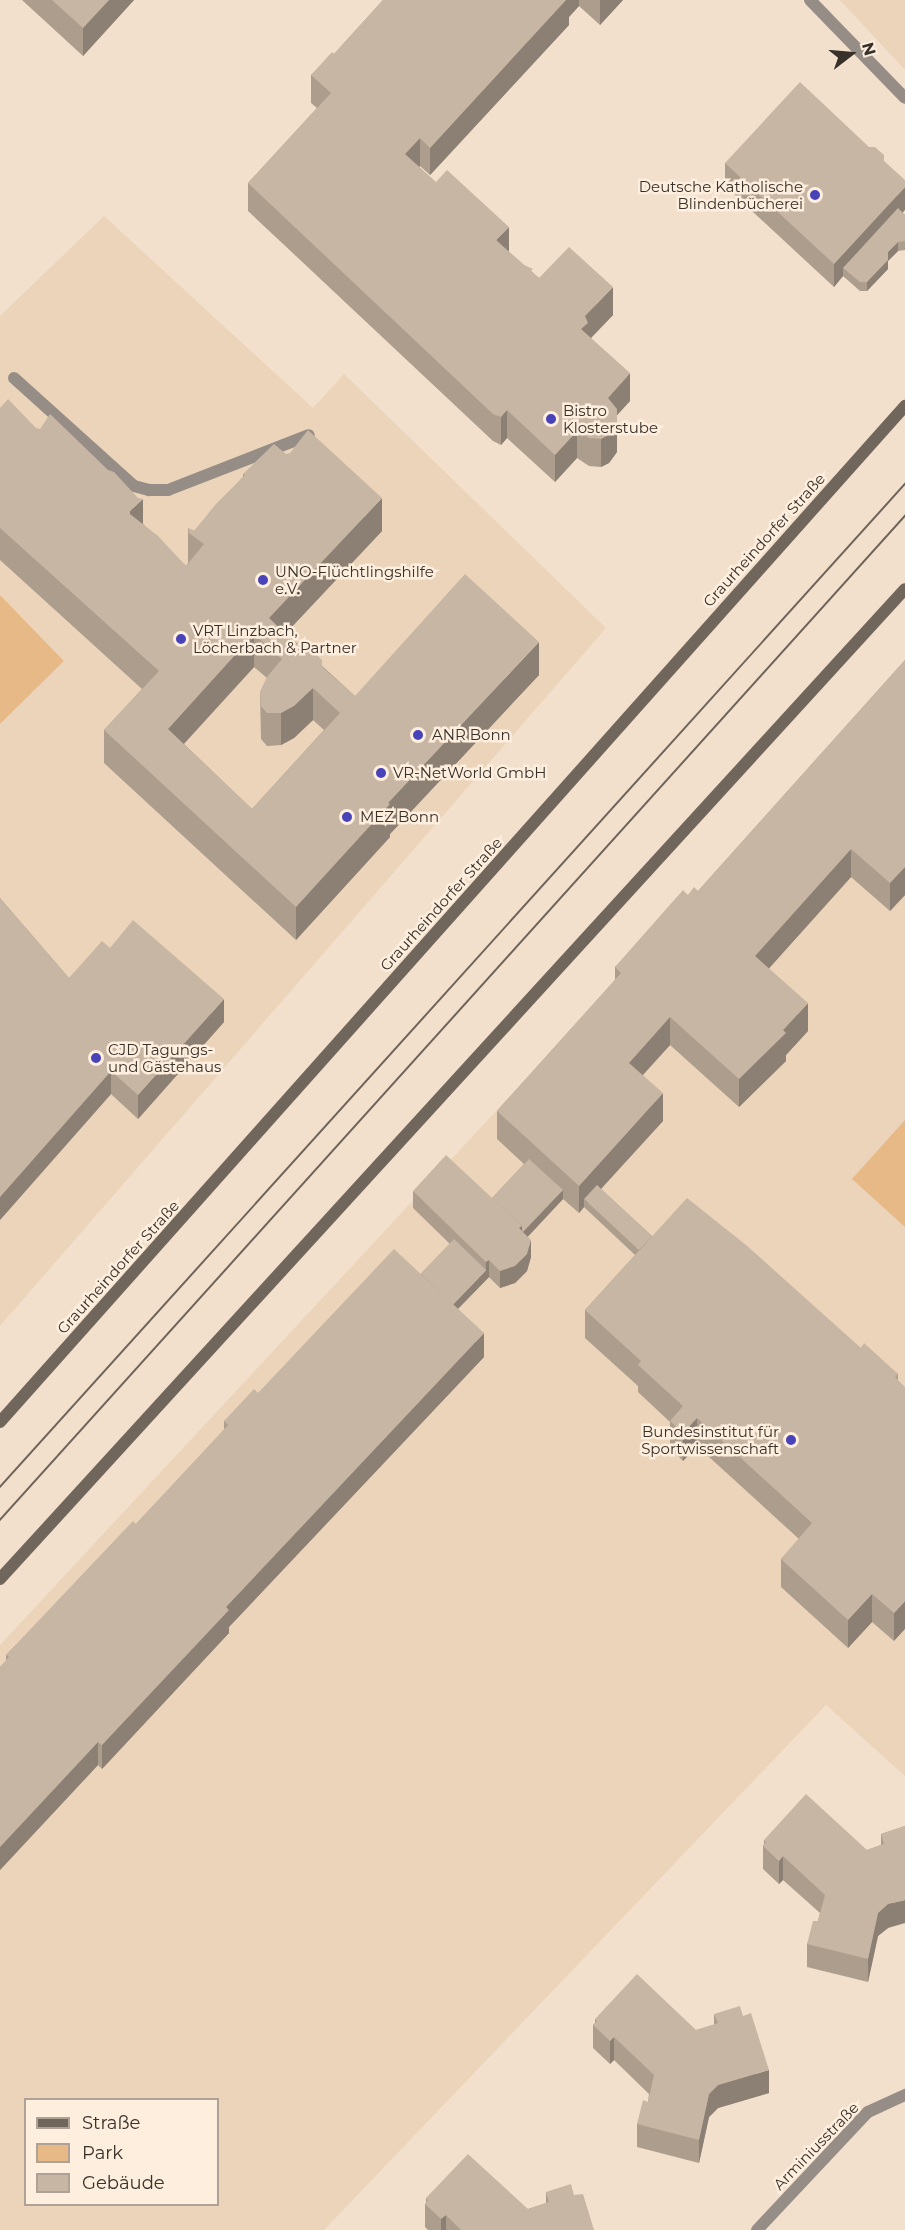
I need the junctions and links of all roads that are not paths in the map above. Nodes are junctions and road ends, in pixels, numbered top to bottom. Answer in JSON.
{"nodes":[{"id":1,"x":810,"y":0,"type":"edge"},
{"id":2,"x":905,"y":98,"type":"edge"},
{"id":3,"x":14,"y":378,"type":"dead end"},
{"id":4,"x":905,"y":406,"type":"edge"},
{"id":5,"x":309,"y":435,"type":"edge"},
{"id":6,"x":905,"y":590,"type":"edge"},
{"id":7,"x":0,"y":1422,"type":"edge"},
{"id":8,"x":0,"y":1579,"type":"edge"},
{"id":9,"x":905,"y":2095,"type":"edge"},
{"id":10,"x":757,"y":2230,"type":"edge"}],
"edges":[{"from":1,"to":2,"type":"street"},
{"from":3,"to":5,"type":"street"},
{"from":4,"to":7,"type":"main road","name":"Graurheindorfer Straße"},
{"from":6,"to":8,"type":"main road"},
{"from":9,"to":10,"type":"street","name":"Arminiusstraße"}]}
